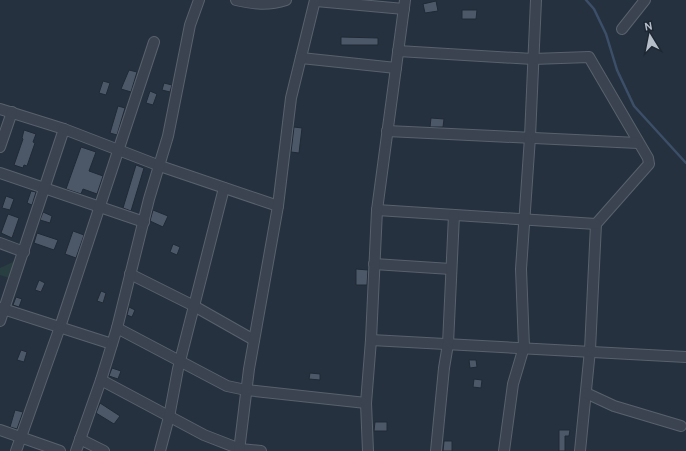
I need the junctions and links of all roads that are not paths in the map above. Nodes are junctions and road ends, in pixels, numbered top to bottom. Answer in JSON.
{"nodes":[{"id":1,"x":199,"y":0,"type":"edge"},
{"id":2,"x":236,"y":0,"type":"edge"},
{"id":3,"x":536,"y":0,"type":"edge"},
{"id":4,"x":645,"y":0,"type":"edge"},
{"id":5,"x":281,"y":1,"type":"edge"},
{"id":6,"x":315,"y":1,"type":"edge"},
{"id":7,"x":404,"y":5,"type":"edge"},
{"id":8,"x":622,"y":29,"type":"dead end"},
{"id":9,"x":154,"y":42,"type":"dead end"},
{"id":10,"x":398,"y":51,"type":"junction"},
{"id":11,"x":301,"y":58,"type":"junction"},
{"id":12,"x":533,"y":59,"type":"junction"},
{"id":13,"x":396,"y":68,"type":"junction"},
{"id":14,"x":0,"y":109,"type":"edge"},
{"id":15,"x":12,"y":112,"type":"junction"},
{"id":16,"x":64,"y":129,"type":"junction"},
{"id":17,"x":387,"y":130,"type":"junction"},
{"id":18,"x":530,"y":137,"type":"junction"},
{"id":19,"x":638,"y":142,"type":"junction"},
{"id":20,"x":0,"y":147,"type":"edge"},
{"id":21,"x":117,"y":150,"type":"junction"},
{"id":22,"x":160,"y":166,"type":"junction"},
{"id":23,"x":0,"y":173,"type":"edge"},
{"id":24,"x":224,"y":188,"type":"junction"},
{"id":25,"x":45,"y":189,"type":"junction"},
{"id":26,"x":278,"y":206,"type":"junction"},
{"id":27,"x":98,"y":207,"type":"junction"},
{"id":28,"x":376,"y":210,"type":"junction"},
{"id":29,"x":454,"y":215,"type":"junction"},
{"id":30,"x":523,"y":219,"type":"junction"},
{"id":31,"x":144,"y":222,"type":"junction"},
{"id":32,"x":596,"y":224,"type":"junction"},
{"id":33,"x":0,"y":243,"type":"edge"},
{"id":34,"x":24,"y":252,"type":"junction"},
{"id":35,"x":374,"y":264,"type":"junction"},
{"id":36,"x":451,"y":269,"type":"junction"},
{"id":37,"x":130,"y":274,"type":"junction"},
{"id":38,"x":194,"y":306,"type":"junction"},
{"id":39,"x":2,"y":309,"type":"edge"},
{"id":40,"x":0,"y":321,"type":"edge"},
{"id":41,"x":60,"y":327,"type":"junction"},
{"id":42,"x":117,"y":328,"type":"junction"},
{"id":43,"x":254,"y":340,"type":"junction"},
{"id":44,"x":371,"y":340,"type":"junction"},
{"id":45,"x":112,"y":344,"type":"junction"},
{"id":46,"x":448,"y":344,"type":"junction"},
{"id":47,"x":524,"y":347,"type":"junction"},
{"id":48,"x":590,"y":350,"type":"junction"},
{"id":49,"x":686,"y":357,"type":"edge"},
{"id":50,"x":181,"y":362,"type":"junction"},
{"id":51,"x":101,"y":380,"type":"junction"},
{"id":52,"x":246,"y":390,"type":"junction"},
{"id":53,"x":586,"y":393,"type":"junction"},
{"id":54,"x":366,"y":403,"type":"junction"},
{"id":55,"x":169,"y":417,"type":"junction"},
{"id":56,"x":684,"y":425,"type":"edge"},
{"id":57,"x":0,"y":430,"type":"edge"},
{"id":58,"x":20,"y":438,"type":"junction"},
{"id":59,"x":80,"y":439,"type":"junction"},
{"id":60,"x":239,"y":450,"type":"edge"},
{"id":61,"x":16,"y":451,"type":"edge"},
{"id":62,"x":60,"y":451,"type":"edge"},
{"id":63,"x":76,"y":451,"type":"edge"},
{"id":64,"x":104,"y":451,"type":"edge"},
{"id":65,"x":160,"y":451,"type":"edge"},
{"id":66,"x":261,"y":451,"type":"edge"},
{"id":67,"x":368,"y":451,"type":"edge"},
{"id":68,"x":436,"y":451,"type":"edge"},
{"id":69,"x":504,"y":451,"type":"edge"},
{"id":70,"x":580,"y":451,"type":"edge"}],
"edges":[{"from":1,"to":22,"type":"street"},
{"from":2,"to":5,"type":"street"},
{"from":3,"to":12,"type":"street"},
{"from":4,"to":8,"type":"street"},
{"from":6,"to":7,"type":"street"},
{"from":6,"to":11,"type":"street"},
{"from":7,"to":10,"type":"street"},
{"from":9,"to":21,"type":"street"},
{"from":10,"to":12,"type":"street"},
{"from":10,"to":13,"type":"street"},
{"from":11,"to":13,"type":"street"},
{"from":11,"to":26,"type":"street"},
{"from":12,"to":18,"type":"street"},
{"from":12,"to":19,"type":"street"},
{"from":13,"to":17,"type":"street"},
{"from":14,"to":15,"type":"street"},
{"from":15,"to":16,"type":"street"},
{"from":15,"to":20,"type":"street"},
{"from":16,"to":21,"type":"street"},
{"from":16,"to":25,"type":"street"},
{"from":17,"to":18,"type":"street"},
{"from":17,"to":28,"type":"street"},
{"from":18,"to":19,"type":"street"},
{"from":18,"to":30,"type":"street"},
{"from":19,"to":32,"type":"street"},
{"from":21,"to":22,"type":"street"},
{"from":21,"to":27,"type":"street"},
{"from":22,"to":24,"type":"street"},
{"from":22,"to":31,"type":"street"},
{"from":23,"to":25,"type":"street"},
{"from":24,"to":26,"type":"street"},
{"from":24,"to":38,"type":"street"},
{"from":25,"to":27,"type":"street"},
{"from":25,"to":34,"type":"street"},
{"from":26,"to":43,"type":"street"},
{"from":27,"to":31,"type":"street"},
{"from":27,"to":41,"type":"street"},
{"from":28,"to":29,"type":"street"},
{"from":28,"to":35,"type":"street"},
{"from":29,"to":30,"type":"street"},
{"from":29,"to":36,"type":"street"},
{"from":30,"to":32,"type":"street"},
{"from":30,"to":47,"type":"street"},
{"from":31,"to":37,"type":"street"},
{"from":32,"to":48,"type":"street"},
{"from":33,"to":34,"type":"street"},
{"from":34,"to":39,"type":"street"},
{"from":35,"to":36,"type":"street"},
{"from":35,"to":44,"type":"street"},
{"from":36,"to":46,"type":"street"},
{"from":37,"to":38,"type":"street"},
{"from":37,"to":42,"type":"street"},
{"from":38,"to":43,"type":"street"},
{"from":38,"to":50,"type":"street"},
{"from":39,"to":40,"type":"street"},
{"from":39,"to":41,"type":"street"},
{"from":41,"to":45,"type":"street"},
{"from":41,"to":58,"type":"street"},
{"from":42,"to":45,"type":"street"},
{"from":42,"to":50,"type":"street"},
{"from":43,"to":52,"type":"street"},
{"from":44,"to":46,"type":"street"},
{"from":44,"to":54,"type":"street"},
{"from":45,"to":51,"type":"street"},
{"from":46,"to":47,"type":"street"},
{"from":46,"to":68,"type":"street"},
{"from":47,"to":48,"type":"street"},
{"from":47,"to":69,"type":"street"},
{"from":48,"to":49,"type":"street"},
{"from":48,"to":53,"type":"street"},
{"from":50,"to":52,"type":"street"},
{"from":50,"to":55,"type":"street"},
{"from":51,"to":55,"type":"street"},
{"from":51,"to":59,"type":"street"},
{"from":52,"to":54,"type":"street"},
{"from":52,"to":60,"type":"street"},
{"from":53,"to":56,"type":"street"},
{"from":53,"to":70,"type":"street"},
{"from":54,"to":67,"type":"street"},
{"from":55,"to":60,"type":"street"},
{"from":55,"to":65,"type":"street"},
{"from":57,"to":58,"type":"street"},
{"from":58,"to":61,"type":"street"},
{"from":58,"to":62,"type":"street"},
{"from":59,"to":63,"type":"street"},
{"from":59,"to":64,"type":"street"},
{"from":60,"to":66,"type":"street"}]}
